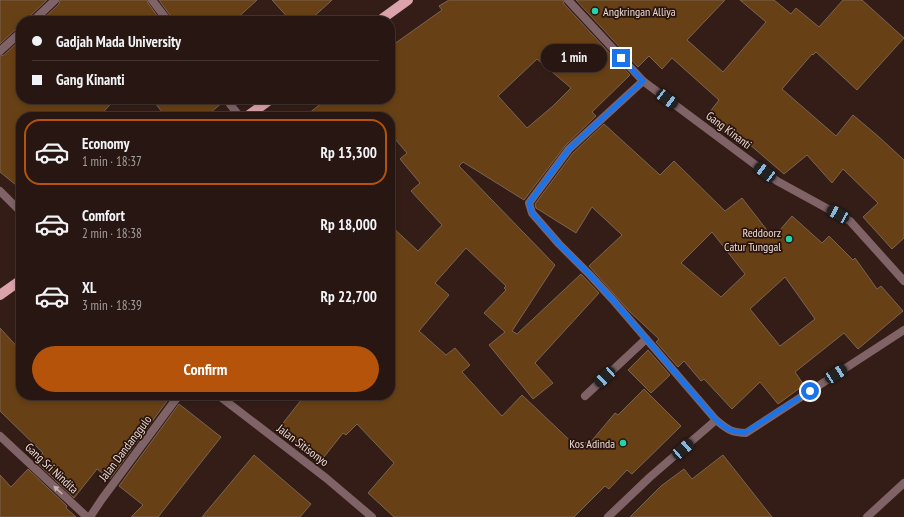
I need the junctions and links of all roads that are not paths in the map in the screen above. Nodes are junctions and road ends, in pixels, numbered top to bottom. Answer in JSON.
{"nodes":[{"id":1,"x":55,"y":0,"type":"edge"},
{"id":2,"x":152,"y":0,"type":"edge"},
{"id":3,"x":408,"y":0,"type":"edge"},
{"id":4,"x":568,"y":0,"type":"edge"},
{"id":5,"x":38,"y":16,"type":"edge"},
{"id":6,"x":164,"y":16,"type":"edge"},
{"id":7,"x":385,"y":16,"type":"edge"},
{"id":8,"x":16,"y":37,"type":"edge"},
{"id":9,"x":0,"y":51,"type":"edge"},
{"id":10,"x":643,"y":81,"type":"junction"},
{"id":11,"x":230,"y":104,"type":"edge"},
{"id":12,"x":264,"y":104,"type":"edge"},
{"id":13,"x":236,"y":112,"type":"edge"},
{"id":14,"x":253,"y":112,"type":"edge"},
{"id":15,"x":0,"y":191,"type":"edge"},
{"id":16,"x":16,"y":207,"type":"edge"},
{"id":17,"x":904,"y":281,"type":"edge"},
{"id":18,"x":16,"y":284,"type":"edge"},
{"id":19,"x":0,"y":295,"type":"edge"},
{"id":20,"x":904,"y":330,"type":"edge"},
{"id":21,"x":646,"y":338,"type":"junction"},
{"id":22,"x":585,"y":396,"type":"dead end"},
{"id":23,"x":176,"y":400,"type":"edge"},
{"id":24,"x":225,"y":400,"type":"edge"},
{"id":25,"x":716,"y":420,"type":"junction"},
{"id":26,"x":0,"y":436,"type":"edge"},
{"id":27,"x":904,"y":483,"type":"edge"},
{"id":28,"x":87,"y":517,"type":"edge"},
{"id":29,"x":90,"y":517,"type":"edge"},
{"id":30,"x":372,"y":517,"type":"edge"},
{"id":31,"x":608,"y":517,"type":"edge"},
{"id":32,"x":867,"y":517,"type":"edge"}],
"edges":[{"from":1,"to":5,"type":"street"},
{"from":2,"to":6,"type":"street"},
{"from":3,"to":7,"type":"main road"},
{"from":4,"to":10,"type":"street","name":"Gang Kinanti"},
{"from":8,"to":9,"type":"street"},
{"from":10,"to":17,"type":"street","name":"Gang Kinanti"},
{"from":10,"to":21,"type":"street"},
{"from":11,"to":13,"type":"street"},
{"from":12,"to":14,"type":"main road"},
{"from":15,"to":16,"type":"street"},
{"from":18,"to":19,"type":"main road"},
{"from":20,"to":25,"type":"street"},
{"from":21,"to":22,"type":"street"},
{"from":21,"to":25,"type":"street"},
{"from":23,"to":29,"type":"street","name":"Jalan Dandanggulo"},
{"from":24,"to":30,"type":"street","name":"Jalan Sitisonyo"},
{"from":25,"to":31,"type":"street"},
{"from":28,"to":26,"type":"street","name":"Gang Sri Nindita","one_way":true},
{"from":27,"to":32,"type":"street"}]}
